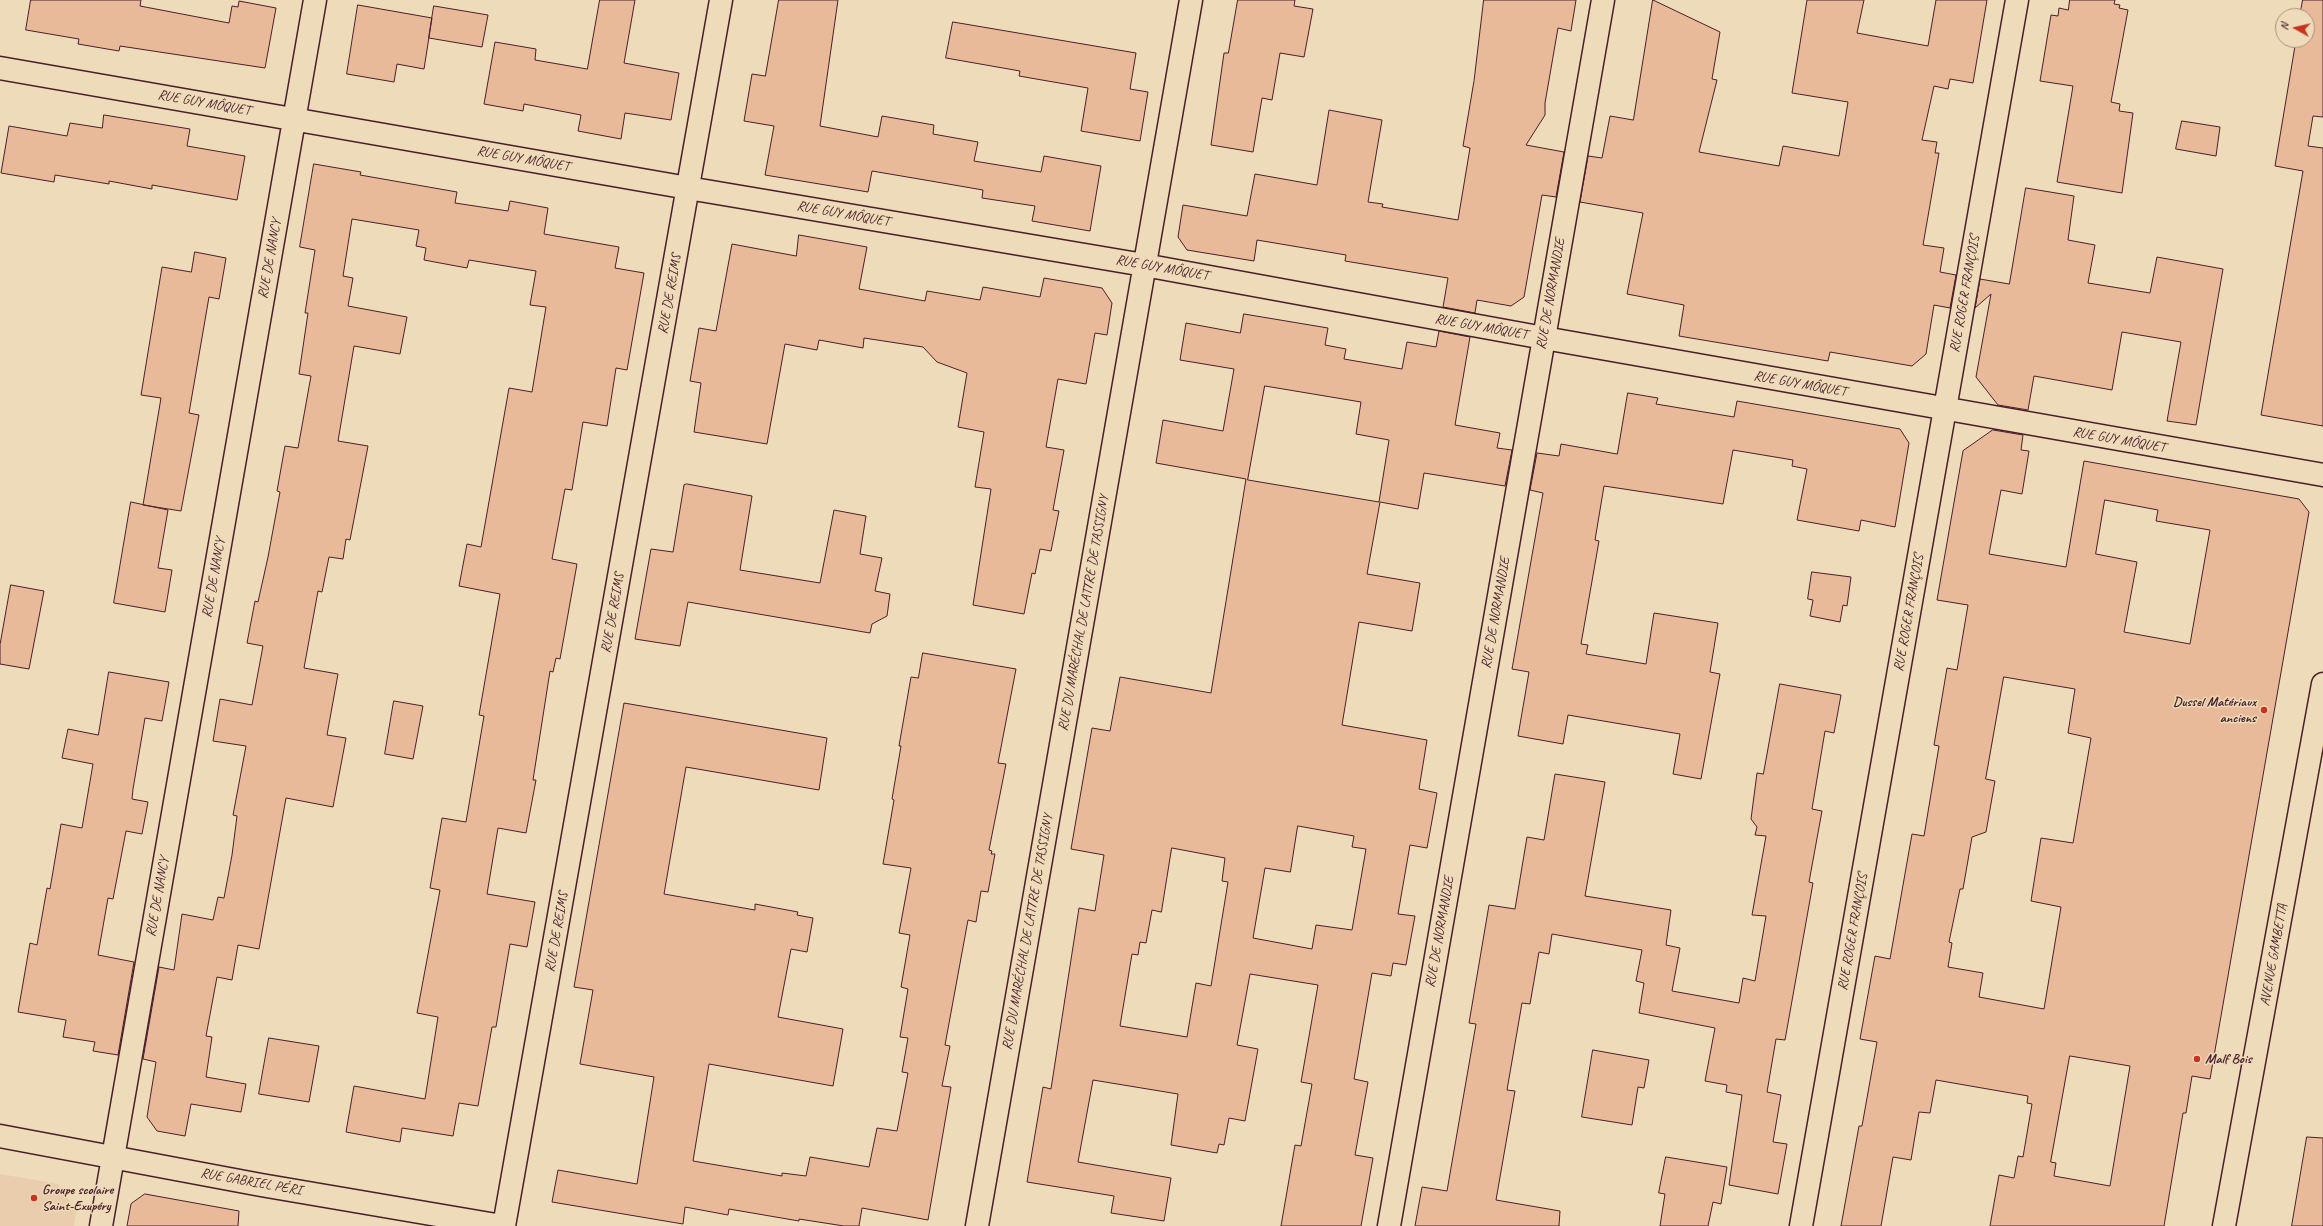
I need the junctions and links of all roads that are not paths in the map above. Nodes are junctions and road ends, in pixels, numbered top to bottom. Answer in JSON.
{"nodes":[{"id":1,"x":315,"y":0,"type":"edge"},
{"id":2,"x":721,"y":0,"type":"edge"},
{"id":3,"x":1191,"y":0,"type":"edge"},
{"id":4,"x":1603,"y":0,"type":"edge"},
{"id":5,"x":2018,"y":0,"type":"edge"},
{"id":6,"x":0,"y":68,"type":"edge"},
{"id":7,"x":295,"y":119,"type":"junction"},
{"id":8,"x":688,"y":188,"type":"junction"},
{"id":9,"x":1144,"y":265,"type":"junction"},
{"id":10,"x":1544,"y":338,"type":"junction"},
{"id":11,"x":1944,"y":409,"type":"junction"},
{"id":12,"x":2323,"y":475,"type":"edge"},
{"id":13,"x":2323,"y":684,"type":"edge"},
{"id":14,"x":0,"y":1136,"type":"edge"},
{"id":15,"x":112,"y":1156,"type":"junction"},
{"id":16,"x":101,"y":1226,"type":"edge"},
{"id":17,"x":503,"y":1226,"type":"edge"},
{"id":18,"x":976,"y":1226,"type":"edge"},
{"id":19,"x":1389,"y":1226,"type":"edge"},
{"id":20,"x":1801,"y":1226,"type":"edge"},
{"id":21,"x":2224,"y":1226,"type":"edge"}],
"edges":[{"from":1,"to":7,"type":"street","name":"RUE DE NANCY"},
{"from":2,"to":8,"type":"street","name":"RUE DE REIMS"},
{"from":3,"to":9,"type":"street","name":"RUE DU MARÉCHAL DE LATTRE DE TASSIGNY"},
{"from":4,"to":10,"type":"street","name":"RUE DE NORMANDIE"},
{"from":5,"to":11,"type":"street","name":"RUE ROGER FRANÇOIS"},
{"from":6,"to":7,"type":"street","name":"RUE GUY MÔQUET"},
{"from":7,"to":8,"type":"street","name":"RUE GUY MÔQUET"},
{"from":7,"to":15,"type":"street","name":"RUE DE NANCY"},
{"from":8,"to":9,"type":"street","name":"RUE GUY MÔQUET"},
{"from":8,"to":17,"type":"street","name":"RUE DE REIMS"},
{"from":9,"to":10,"type":"street","name":"RUE GUY MÔQUET"},
{"from":9,"to":18,"type":"street","name":"RUE DU MARÉCHAL DE LATTRE DE TASSIGNY"},
{"from":10,"to":11,"type":"street","name":"RUE GUY MÔQUET"},
{"from":10,"to":19,"type":"street","name":"RUE DE NORMANDIE"},
{"from":11,"to":12,"type":"street","name":"RUE GUY MÔQUET"},
{"from":11,"to":20,"type":"street","name":"RUE ROGER FRANÇOIS"},
{"from":13,"to":21,"type":"street","name":"AVENUE GAMBETTA"},
{"from":14,"to":15,"type":"street","name":"RUE GABRIEL PÉRI"},
{"from":15,"to":16,"type":"street","name":"RUE DE NANCY"},
{"from":15,"to":17,"type":"street","name":"RUE GABRIEL PÉRI"}]}
